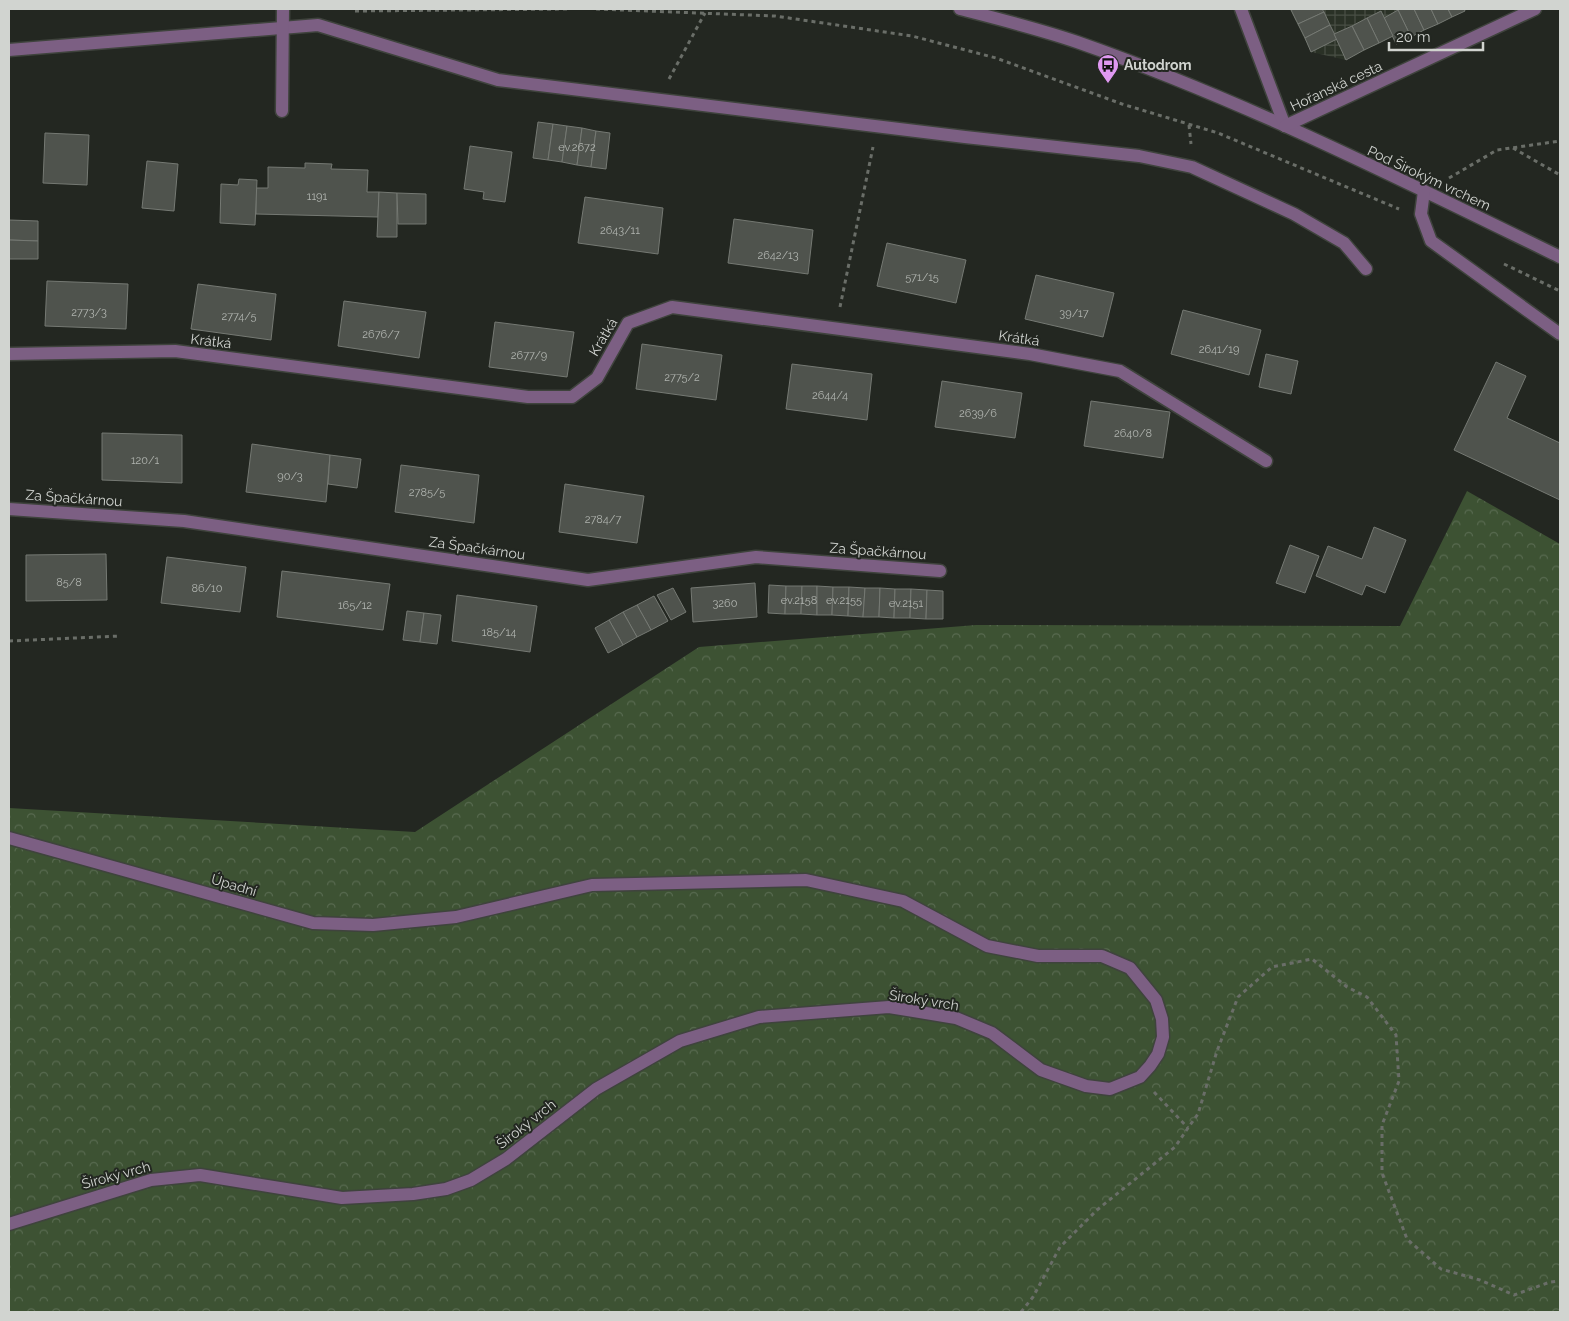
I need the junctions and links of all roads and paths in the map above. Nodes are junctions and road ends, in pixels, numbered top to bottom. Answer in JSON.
{"nodes":[{"id":1,"x":283,"y":9,"type":"edge"},
{"id":2,"x":569,"y":9,"type":"edge"},
{"id":3,"x":596,"y":9,"type":"edge"},
{"id":4,"x":960,"y":9,"type":"edge"},
{"id":5,"x":1241,"y":9,"type":"edge"},
{"id":6,"x":1535,"y":9,"type":"edge"},
{"id":7,"x":347,"y":11,"type":"dead end"},
{"id":8,"x":705,"y":13,"type":"junction"},
{"id":9,"x":283,"y":28,"type":"junction"},
{"id":10,"x":9,"y":50,"type":"edge"},
{"id":11,"x":658,"y":100,"type":"junction"},
{"id":12,"x":282,"y":111,"type":"dead end"},
{"id":13,"x":877,"y":126,"type":"junction"},
{"id":14,"x":1285,"y":126,"type":"junction"},
{"id":15,"x":1560,"y":141,"type":"edge"},
{"id":16,"x":1513,"y":148,"type":"junction"},
{"id":17,"x":1560,"y":175,"type":"edge"},
{"id":18,"x":1424,"y":191,"type":"junction"},
{"id":19,"x":1422,"y":220,"type":"junction"},
{"id":20,"x":1560,"y":257,"type":"edge"},
{"id":21,"x":1366,"y":269,"type":"dead end"},
{"id":22,"x":835,"y":329,"type":"junction"},
{"id":23,"x":1560,"y":334,"type":"edge"},
{"id":24,"x":9,"y":354,"type":"edge"},
{"id":25,"x":1266,"y":462,"type":"dead end"},
{"id":26,"x":9,"y":509,"type":"edge"},
{"id":27,"x":940,"y":571,"type":"dead end"},
{"id":28,"x":120,"y":636,"type":"dead end"},
{"id":29,"x":9,"y":641,"type":"edge"},
{"id":30,"x":9,"y":838,"type":"edge"},
{"id":31,"x":456,"y":918,"type":"joint"},
{"id":32,"x":1140,"y":1077,"type":"junction"},
{"id":33,"x":1188,"y":1128,"type":"junction"},
{"id":34,"x":9,"y":1224,"type":"edge"},
{"id":35,"x":1560,"y":1281,"type":"edge"},
{"id":36,"x":1021,"y":1312,"type":"edge"}],
"edges":[{"from":1,"to":9,"type":"street"},
{"from":2,"to":7,"type":"path"},
{"from":3,"to":8,"type":"path"},
{"from":4,"to":14,"type":"street","name":"Pod Širokým vrchem"},
{"from":5,"to":14,"type":"street"},
{"from":6,"to":14,"type":"street","name":"Hořanská cesta"},
{"from":8,"to":11,"type":"path"},
{"from":8,"to":19,"type":"path"},
{"from":9,"to":10,"type":"street"},
{"from":9,"to":11,"type":"street"},
{"from":9,"to":12,"type":"street"},
{"from":11,"to":13,"type":"street"},
{"from":13,"to":21,"type":"street"},
{"from":13,"to":22,"type":"path"},
{"from":14,"to":18,"type":"street","name":"Pod Širokým vrchem"},
{"from":15,"to":16,"type":"path"},
{"from":16,"to":17,"type":"path"},
{"from":16,"to":18,"type":"path"},
{"from":18,"to":19,"type":"street"},
{"from":18,"to":20,"type":"street","name":"Pod Širokým vrchem"},
{"from":19,"to":23,"type":"street"},
{"from":22,"to":24,"type":"street","name":"Krátká"},
{"from":22,"to":25,"type":"street","name":"Krátká"},
{"from":26,"to":27,"type":"street","name":"Za Špačkárnou"},
{"from":28,"to":29,"type":"path"},
{"from":30,"to":31,"type":"street","name":"Úpadní"},
{"from":31,"to":32,"type":"street","name":"Široký vrch"},
{"from":32,"to":33,"type":"path"},
{"from":32,"to":34,"type":"street","name":"Široký vrch"},
{"from":33,"to":35,"type":"path"},
{"from":33,"to":36,"type":"path"}]}
